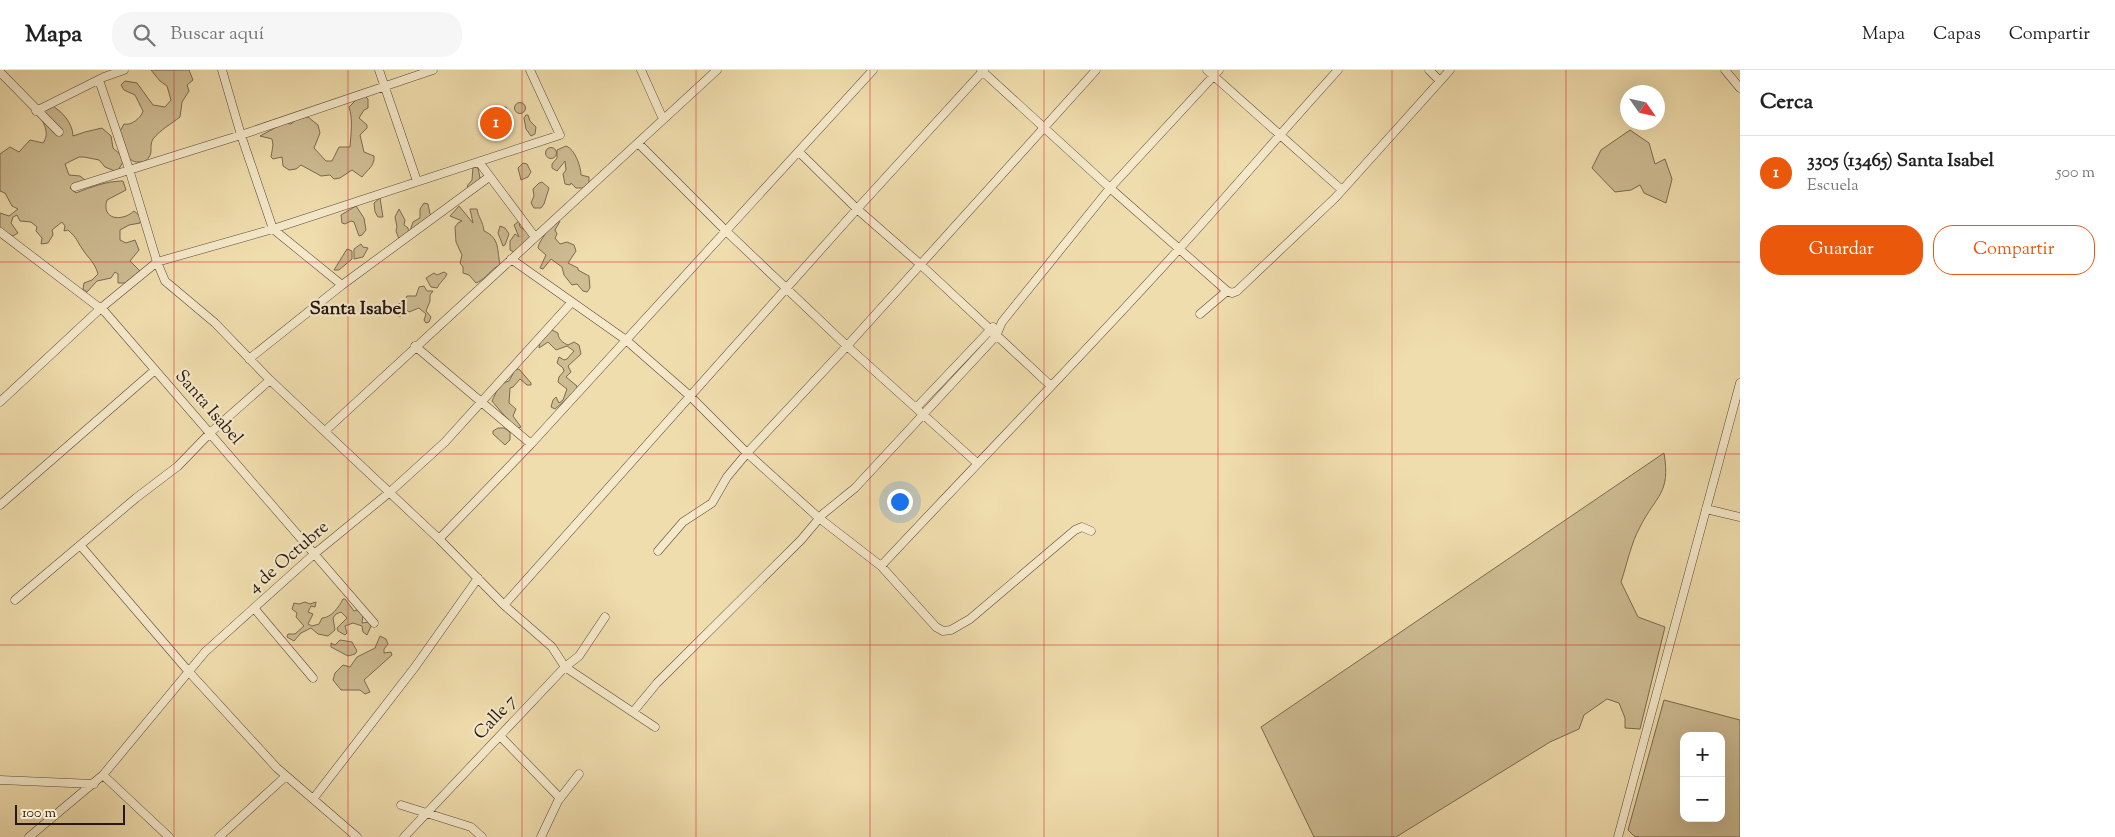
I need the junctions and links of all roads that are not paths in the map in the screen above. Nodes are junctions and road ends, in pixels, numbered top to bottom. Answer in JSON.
{"nodes":[{"id":1,"x":124,"y":70,"type":"edge"},
{"id":2,"x":222,"y":70,"type":"edge"},
{"id":3,"x":379,"y":70,"type":"edge"},
{"id":4,"x":433,"y":70,"type":"edge"},
{"id":5,"x":530,"y":70,"type":"edge"},
{"id":6,"x":641,"y":70,"type":"edge"},
{"id":7,"x":717,"y":70,"type":"edge"},
{"id":8,"x":860,"y":70,"type":"edge"},
{"id":9,"x":873,"y":70,"type":"edge"},
{"id":10,"x":1096,"y":70,"type":"edge"},
{"id":11,"x":1207,"y":70,"type":"edge"},
{"id":12,"x":1338,"y":70,"type":"edge"},
{"id":13,"x":1429,"y":70,"type":"edge"},
{"id":14,"x":1450,"y":70,"type":"edge"},
{"id":15,"x":1725,"y":70,"type":"edge"},
{"id":16,"x":983,"y":71,"type":"edge"},
{"id":17,"x":0,"y":72,"type":"edge"},
{"id":18,"x":1216,"y":73,"type":"edge"},
{"id":19,"x":866,"y":77,"type":"junction"},
{"id":20,"x":99,"y":80,"type":"junction"},
{"id":21,"x":1440,"y":81,"type":"junction"},
{"id":22,"x":385,"y":85,"type":"junction"},
{"id":23,"x":1740,"y":88,"type":"edge"},
{"id":24,"x":36,"y":111,"type":"junction"},
{"id":25,"x":663,"y":119,"type":"junction"},
{"id":26,"x":1043,"y":128,"type":"junction"},
{"id":27,"x":59,"y":132,"type":"dead end"},
{"id":28,"x":1279,"y":134,"type":"junction"},
{"id":29,"x":241,"y":135,"type":"junction"},
{"id":30,"x":638,"y":143,"type":"junction"},
{"id":31,"x":799,"y":152,"type":"junction"},
{"id":32,"x":479,"y":162,"type":"junction"},
{"id":33,"x":130,"y":169,"type":"junction"},
{"id":34,"x":489,"y":177,"type":"junction"},
{"id":35,"x":417,"y":181,"type":"junction"},
{"id":36,"x":75,"y":187,"type":"dead end"},
{"id":37,"x":1110,"y":188,"type":"junction"},
{"id":38,"x":1342,"y":190,"type":"junction"},
{"id":39,"x":858,"y":208,"type":"junction"},
{"id":40,"x":273,"y":229,"type":"junction"},
{"id":41,"x":725,"y":230,"type":"junction"},
{"id":42,"x":0,"y":232,"type":"edge"},
{"id":43,"x":536,"y":237,"type":"junction"},
{"id":44,"x":1179,"y":249,"type":"junction"},
{"id":45,"x":511,"y":259,"type":"junction"},
{"id":46,"x":157,"y":262,"type":"junction"},
{"id":47,"x":920,"y":264,"type":"junction"},
{"id":48,"x":342,"y":285,"type":"junction"},
{"id":49,"x":787,"y":289,"type":"junction"},
{"id":50,"x":1228,"y":291,"type":"junction"},
{"id":51,"x":571,"y":303,"type":"junction"},
{"id":52,"x":101,"y":308,"type":"junction"},
{"id":53,"x":1200,"y":314,"type":"dead end"},
{"id":54,"x":1002,"y":322,"type":"junction"},
{"id":55,"x":989,"y":330,"type":"junction"},
{"id":56,"x":996,"y":336,"type":"junction"},
{"id":57,"x":626,"y":340,"type":"junction"},
{"id":58,"x":416,"y":346,"type":"junction"},
{"id":59,"x":847,"y":346,"type":"junction"},
{"id":60,"x":249,"y":359,"type":"junction"},
{"id":61,"x":155,"y":370,"type":"junction"},
{"id":62,"x":270,"y":380,"type":"junction"},
{"id":63,"x":1740,"y":383,"type":"edge"},
{"id":64,"x":1051,"y":386,"type":"junction"},
{"id":65,"x":690,"y":396,"type":"junction"},
{"id":66,"x":0,"y":402,"type":"edge"},
{"id":67,"x":482,"y":402,"type":"junction"},
{"id":68,"x":916,"y":408,"type":"junction"},
{"id":69,"x":923,"y":414,"type":"junction"},
{"id":70,"x":326,"y":431,"type":"junction"},
{"id":71,"x":210,"y":433,"type":"junction"},
{"id":72,"x":532,"y":444,"type":"junction"},
{"id":73,"x":747,"y":453,"type":"junction"},
{"id":74,"x":977,"y":463,"type":"junction"},
{"id":75,"x":390,"y":492,"type":"junction"},
{"id":76,"x":0,"y":505,"type":"edge"},
{"id":77,"x":1706,"y":509,"type":"junction"},
{"id":78,"x":1740,"y":517,"type":"edge"},
{"id":79,"x":819,"y":518,"type":"junction"},
{"id":80,"x":1090,"y":531,"type":"dead end"},
{"id":81,"x":439,"y":539,"type":"junction"},
{"id":82,"x":80,"y":545,"type":"junction"},
{"id":83,"x":658,"y":551,"type":"dead end"},
{"id":84,"x":313,"y":555,"type":"junction"},
{"id":85,"x":881,"y":566,"type":"junction"},
{"id":86,"x":478,"y":578,"type":"junction"},
{"id":87,"x":15,"y":600,"type":"dead end"},
{"id":88,"x":504,"y":605,"type":"junction"},
{"id":89,"x":254,"y":608,"type":"junction"},
{"id":90,"x":605,"y":617,"type":"dead end"},
{"id":91,"x":374,"y":623,"type":"dead end"},
{"id":92,"x":565,"y":667,"type":"junction"},
{"id":93,"x":189,"y":672,"type":"junction"},
{"id":94,"x":313,"y":678,"type":"dead end"},
{"id":95,"x":633,"y":712,"type":"junction"},
{"id":96,"x":655,"y":727,"type":"dead end"},
{"id":97,"x":500,"y":736,"type":"junction"},
{"id":98,"x":579,"y":774,"type":"dead end"},
{"id":99,"x":103,"y":775,"type":"junction"},
{"id":100,"x":286,"y":776,"type":"junction"},
{"id":101,"x":0,"y":780,"type":"edge"},
{"id":102,"x":94,"y":784,"type":"junction"},
{"id":103,"x":560,"y":798,"type":"junction"},
{"id":104,"x":313,"y":799,"type":"junction"},
{"id":105,"x":401,"y":805,"type":"dead end"},
{"id":106,"x":427,"y":814,"type":"junction"},
{"id":107,"x":29,"y":837,"type":"edge"},
{"id":108,"x":169,"y":837,"type":"edge"},
{"id":109,"x":220,"y":837,"type":"edge"},
{"id":110,"x":357,"y":837,"type":"edge"},
{"id":111,"x":404,"y":837,"type":"edge"},
{"id":112,"x":482,"y":837,"type":"edge"},
{"id":113,"x":541,"y":837,"type":"edge"},
{"id":114,"x":1618,"y":837,"type":"edge"}],
"edges":[{"from":1,"to":20,"type":"street"},
{"from":2,"to":29,"type":"street"},
{"from":3,"to":22,"type":"street"},
{"from":4,"to":22,"type":"street"},
{"from":5,"to":32,"type":"street"},
{"from":6,"to":25,"type":"street"},
{"from":7,"to":25,"type":"street"},
{"from":8,"to":19,"type":"street"},
{"from":9,"to":19,"type":"street"},
{"from":10,"to":26,"type":"street"},
{"from":11,"to":18,"type":"street"},
{"from":12,"to":28,"type":"street"},
{"from":13,"to":21,"type":"street"},
{"from":14,"to":21,"type":"street"},
{"from":15,"to":23,"type":"street"},
{"from":16,"to":26,"type":"street"},
{"from":16,"to":39,"type":"street"},
{"from":17,"to":24,"type":"street"},
{"from":18,"to":28,"type":"street"},
{"from":18,"to":37,"type":"street"},
{"from":19,"to":31,"type":"street"},
{"from":20,"to":24,"type":"street"},
{"from":20,"to":33,"type":"street"},
{"from":21,"to":38,"type":"street"},
{"from":22,"to":29,"type":"street"},
{"from":22,"to":35,"type":"street"},
{"from":24,"to":27,"type":"street"},
{"from":25,"to":30,"type":"street"},
{"from":26,"to":37,"type":"street"},
{"from":26,"to":47,"type":"street"},
{"from":28,"to":38,"type":"street"},
{"from":28,"to":44,"type":"street"},
{"from":29,"to":33,"type":"street"},
{"from":29,"to":40,"type":"street"},
{"from":30,"to":41,"type":"street"},
{"from":30,"to":43,"type":"street"},
{"from":31,"to":39,"type":"street"},
{"from":31,"to":41,"type":"street"},
{"from":32,"to":34,"type":"street"},
{"from":32,"to":35,"type":"street"},
{"from":33,"to":36,"type":"street"},
{"from":33,"to":46,"type":"street"},
{"from":34,"to":43,"type":"street"},
{"from":34,"to":48,"type":"street"},
{"from":35,"to":40,"type":"street"},
{"from":37,"to":44,"type":"street"},
{"from":37,"to":54,"type":"street"},
{"from":38,"to":50,"type":"street"},
{"from":39,"to":47,"type":"street"},
{"from":39,"to":49,"type":"street"},
{"from":40,"to":46,"type":"street"},
{"from":40,"to":48,"type":"street"},
{"from":41,"to":49,"type":"street"},
{"from":41,"to":57,"type":"street"},
{"from":42,"to":52,"type":"street","name":"Santa Isabel"},
{"from":43,"to":45,"type":"street"},
{"from":44,"to":50,"type":"street"},
{"from":44,"to":64,"type":"street"},
{"from":45,"to":51,"type":"street"},
{"from":45,"to":58,"type":"street"},
{"from":46,"to":52,"type":"street"},
{"from":46,"to":60,"type":"street"},
{"from":47,"to":55,"type":"street"},
{"from":47,"to":59,"type":"street"},
{"from":48,"to":60,"type":"street"},
{"from":49,"to":59,"type":"street"},
{"from":49,"to":65,"type":"street"},
{"from":50,"to":53,"type":"street"},
{"from":51,"to":57,"type":"street"},
{"from":51,"to":67,"type":"street","name":"4 de Octubre"},
{"from":52,"to":61,"type":"street","name":"Santa Isabel"},
{"from":52,"to":66,"type":"street"},
{"from":54,"to":55,"type":"street"},
{"from":54,"to":56,"type":"street"},
{"from":55,"to":56,"type":"street"},
{"from":55,"to":68,"type":"street"},
{"from":56,"to":64,"type":"street"},
{"from":56,"to":69,"type":"street"},
{"from":57,"to":65,"type":"street"},
{"from":57,"to":72,"type":"street"},
{"from":58,"to":67,"type":"street"},
{"from":58,"to":70,"type":"street"},
{"from":59,"to":68,"type":"street"},
{"from":59,"to":73,"type":"street"},
{"from":60,"to":62,"type":"street"},
{"from":61,"to":71,"type":"street","name":"Santa Isabel"},
{"from":61,"to":76,"type":"street"},
{"from":62,"to":70,"type":"street"},
{"from":62,"to":71,"type":"street"},
{"from":63,"to":77,"type":"street"},
{"from":64,"to":74,"type":"street"},
{"from":65,"to":73,"type":"street"},
{"from":65,"to":88,"type":"street"},
{"from":67,"to":72,"type":"street"},
{"from":67,"to":75,"type":"street","name":"4 de Octubre"},
{"from":68,"to":69,"type":"street"},
{"from":69,"to":74,"type":"street"},
{"from":69,"to":79,"type":"street"},
{"from":70,"to":75,"type":"street"},
{"from":71,"to":82,"type":"street"},
{"from":71,"to":84,"type":"street","name":"Santa Isabel"},
{"from":72,"to":81,"type":"street"},
{"from":73,"to":79,"type":"street"},
{"from":73,"to":83,"type":"street"},
{"from":74,"to":85,"type":"street"},
{"from":75,"to":81,"type":"street"},
{"from":75,"to":84,"type":"street","name":"4 de Octubre"},
{"from":77,"to":78,"type":"street"},
{"from":77,"to":114,"type":"street"},
{"from":79,"to":85,"type":"street"},
{"from":79,"to":95,"type":"street"},
{"from":80,"to":85,"type":"street"},
{"from":81,"to":86,"type":"street"},
{"from":82,"to":87,"type":"street"},
{"from":82,"to":93,"type":"street"},
{"from":84,"to":89,"type":"street","name":"4 de Octubre"},
{"from":84,"to":91,"type":"street","name":"Santa Isabel"},
{"from":86,"to":88,"type":"street"},
{"from":86,"to":104,"type":"street"},
{"from":88,"to":92,"type":"street"},
{"from":89,"to":93,"type":"street","name":"4 de Octubre"},
{"from":89,"to":94,"type":"street"},
{"from":90,"to":92,"type":"street","name":"Calle 7"},
{"from":92,"to":95,"type":"street"},
{"from":92,"to":97,"type":"street","name":"Calle 7"},
{"from":93,"to":99,"type":"street","name":"4 de Octubre"},
{"from":93,"to":100,"type":"street"},
{"from":95,"to":96,"type":"street"},
{"from":97,"to":103,"type":"street"},
{"from":97,"to":106,"type":"street","name":"Calle 7"},
{"from":98,"to":103,"type":"street"},
{"from":99,"to":102,"type":"street","name":"4 de Octubre"},
{"from":99,"to":108,"type":"street"},
{"from":100,"to":104,"type":"street"},
{"from":100,"to":109,"type":"street"},
{"from":101,"to":102,"type":"street"},
{"from":102,"to":107,"type":"street","name":"4 de Octubre"},
{"from":103,"to":113,"type":"street"},
{"from":104,"to":110,"type":"street"},
{"from":105,"to":106,"type":"street"},
{"from":106,"to":111,"type":"street","name":"Calle 7"},
{"from":106,"to":112,"type":"street"}]}
